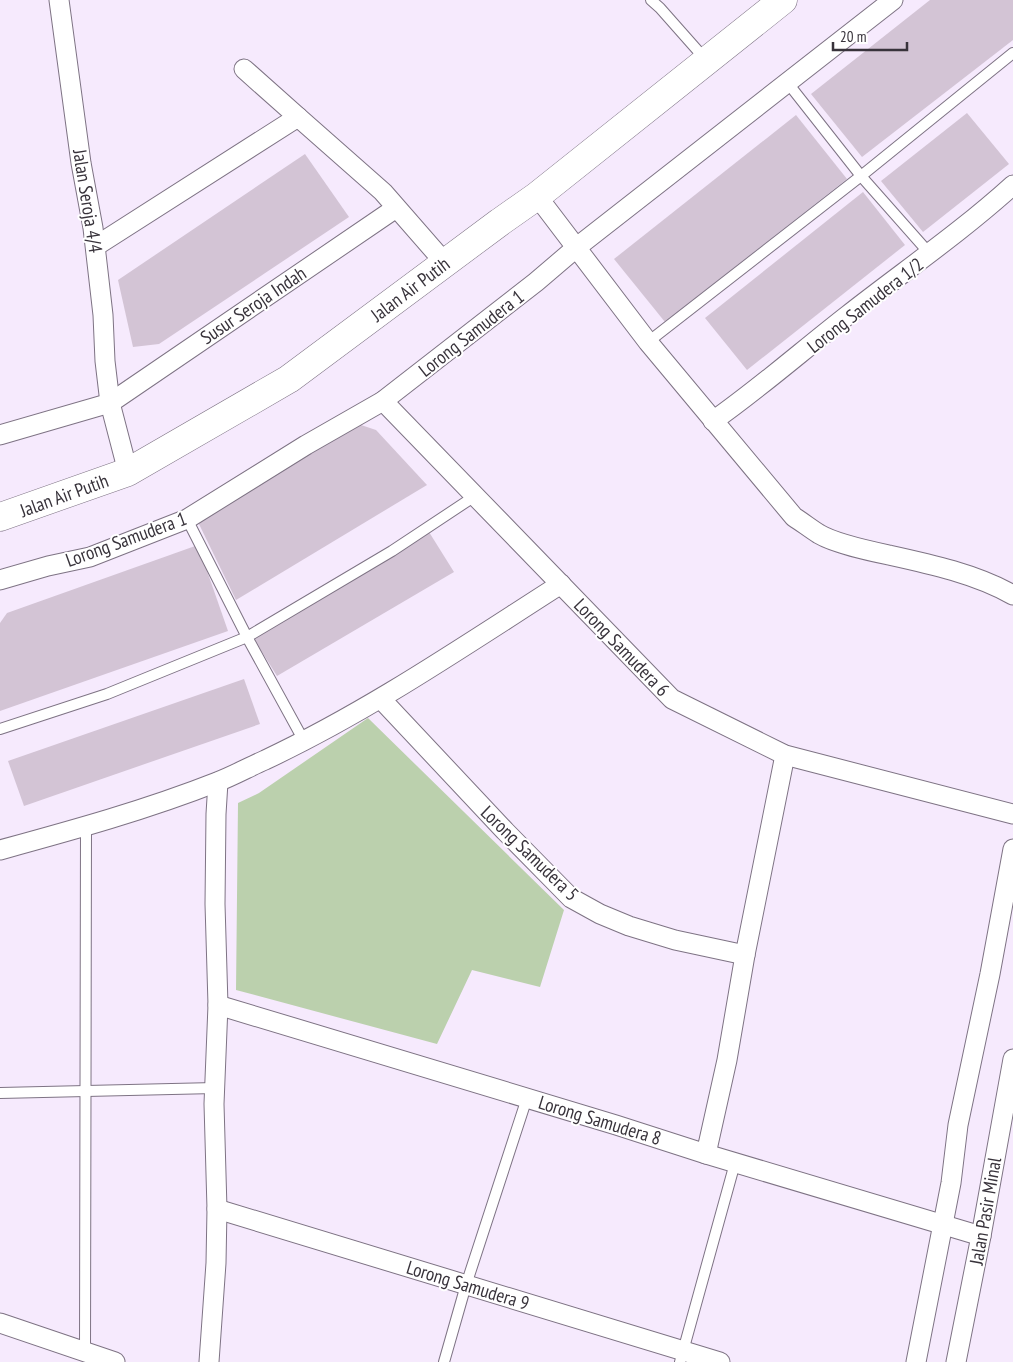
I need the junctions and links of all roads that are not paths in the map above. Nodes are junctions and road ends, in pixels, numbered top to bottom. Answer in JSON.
{"nodes":[{"id":1,"x":59,"y":0,"type":"edge"},
{"id":2,"x":651,"y":0,"type":"edge"},
{"id":3,"x":893,"y":0,"type":"edge"},
{"id":4,"x":777,"y":2,"type":"edge"},
{"id":5,"x":1013,"y":53,"type":"edge"},
{"id":6,"x":707,"y":61,"type":"junction"},
{"id":7,"x":244,"y":69,"type":"dead end"},
{"id":8,"x":787,"y":82,"type":"junction"},
{"id":9,"x":298,"y":117,"type":"junction"},
{"id":10,"x":861,"y":176,"type":"junction"},
{"id":11,"x":1013,"y":185,"type":"edge"},
{"id":12,"x":537,"y":196,"type":"junction"},
{"id":13,"x":396,"y":208,"type":"junction"},
{"id":14,"x":96,"y":246,"type":"junction"},
{"id":15,"x":576,"y":247,"type":"junction"},
{"id":16,"x":930,"y":254,"type":"junction"},
{"id":17,"x":446,"y":263,"type":"junction"},
{"id":18,"x":648,"y":342,"type":"junction"},
{"id":19,"x":383,"y":401,"type":"junction"},
{"id":20,"x":110,"y":403,"type":"junction"},
{"id":21,"x":713,"y":421,"type":"junction"},
{"id":22,"x":0,"y":436,"type":"edge"},
{"id":23,"x":128,"y":472,"type":"junction"},
{"id":24,"x":475,"y":496,"type":"junction"},
{"id":25,"x":0,"y":517,"type":"edge"},
{"id":26,"x":187,"y":519,"type":"junction"},
{"id":27,"x":0,"y":580,"type":"edge"},
{"id":28,"x":561,"y":584,"type":"junction"},
{"id":29,"x":1013,"y":595,"type":"edge"},
{"id":30,"x":247,"y":637,"type":"junction"},
{"id":31,"x":381,"y":699,"type":"junction"},
{"id":32,"x":0,"y":729,"type":"edge"},
{"id":33,"x":304,"y":741,"type":"junction"},
{"id":34,"x":785,"y":755,"type":"junction"},
{"id":35,"x":218,"y":782,"type":"junction"},
{"id":36,"x":1013,"y":814,"type":"edge"},
{"id":37,"x":86,"y":826,"type":"junction"},
{"id":38,"x":1013,"y":849,"type":"edge"},
{"id":39,"x":0,"y":850,"type":"edge"},
{"id":40,"x":744,"y":955,"type":"junction"},
{"id":41,"x":218,"y":1005,"type":"junction"},
{"id":42,"x":1013,"y":1059,"type":"edge"},
{"id":43,"x":215,"y":1088,"type":"junction"},
{"id":44,"x":85,"y":1091,"type":"junction"},
{"id":45,"x":0,"y":1093,"type":"edge"},
{"id":46,"x":527,"y":1098,"type":"junction"},
{"id":47,"x":706,"y":1154,"type":"junction"},
{"id":48,"x":735,"y":1163,"type":"junction"},
{"id":49,"x":217,"y":1209,"type":"junction"},
{"id":50,"x":942,"y":1225,"type":"junction"},
{"id":51,"x":981,"y":1236,"type":"junction"},
{"id":52,"x":466,"y":1285,"type":"junction"},
{"id":53,"x":0,"y":1323,"type":"edge"},
{"id":54,"x":85,"y":1352,"type":"junction"},
{"id":55,"x":682,"y":1356,"type":"edge"},
{"id":56,"x":115,"y":1362,"type":"edge"},
{"id":57,"x":209,"y":1362,"type":"edge"},
{"id":58,"x":444,"y":1362,"type":"edge"},
{"id":59,"x":720,"y":1362,"type":"edge"},
{"id":60,"x":916,"y":1362,"type":"edge"},
{"id":61,"x":956,"y":1362,"type":"edge"}],
"edges":[{"from":1,"to":14,"type":"street","name":"Jalan Seroja 4/4"},
{"from":2,"to":6,"type":"lane"},
{"from":3,"to":8,"type":"street","name":"Lorong Samudera 1"},
{"from":4,"to":6,"type":"main road","name":"Jalan Air Putih"},
{"from":5,"to":10,"type":"lane"},
{"from":6,"to":12,"type":"main road","name":"Jalan Air Putih"},
{"from":7,"to":9,"type":"street"},
{"from":8,"to":10,"type":"lane"},
{"from":8,"to":15,"type":"street","name":"Lorong Samudera 1"},
{"from":9,"to":13,"type":"street"},
{"from":9,"to":14,"type":"street"},
{"from":10,"to":16,"type":"lane"},
{"from":10,"to":18,"type":"lane"},
{"from":11,"to":16,"type":"street","name":"Lorong Samudera 1/2"},
{"from":12,"to":15,"type":"street"},
{"from":12,"to":17,"type":"main road","name":"Jalan Air Putih"},
{"from":13,"to":17,"type":"street"},
{"from":13,"to":20,"type":"street","name":"Susur Seroja Indah"},
{"from":14,"to":20,"type":"street","name":"Jalan Seroja 4/4"},
{"from":15,"to":18,"type":"street"},
{"from":15,"to":19,"type":"street","name":"Lorong Samudera 1"},
{"from":16,"to":21,"type":"street","name":"Lorong Samudera 1/2"},
{"from":17,"to":23,"type":"main road","name":"Jalan Air Putih"},
{"from":18,"to":21,"type":"street"},
{"from":19,"to":24,"type":"street","name":"Lorong Samudera 6"},
{"from":19,"to":26,"type":"street","name":"Lorong Samudera 1"},
{"from":20,"to":22,"type":"street"},
{"from":20,"to":23,"type":"street","name":"Jalan Seroja 4/4"},
{"from":21,"to":29,"type":"street"},
{"from":23,"to":25,"type":"main road","name":"Jalan Air Putih"},
{"from":24,"to":28,"type":"street","name":"Lorong Samudera 6"},
{"from":24,"to":30,"type":"lane"},
{"from":26,"to":27,"type":"street","name":"Lorong Samudera 1"},
{"from":26,"to":30,"type":"lane"},
{"from":28,"to":31,"type":"street"},
{"from":28,"to":34,"type":"street","name":"Lorong Samudera 6"},
{"from":30,"to":32,"type":"lane"},
{"from":30,"to":33,"type":"lane"},
{"from":31,"to":33,"type":"street"},
{"from":31,"to":40,"type":"street","name":"Lorong Samudera 5"},
{"from":33,"to":35,"type":"street"},
{"from":34,"to":36,"type":"street","name":"Lorong Samudera 6"},
{"from":34,"to":40,"type":"street"},
{"from":35,"to":37,"type":"street"},
{"from":35,"to":41,"type":"street"},
{"from":37,"to":39,"type":"street"},
{"from":37,"to":44,"type":"lane"},
{"from":38,"to":50,"type":"street"},
{"from":40,"to":47,"type":"street"},
{"from":41,"to":43,"type":"street"},
{"from":41,"to":46,"type":"street","name":"Lorong Samudera 8"},
{"from":42,"to":51,"type":"street","name":"Jalan Pasir Minal"},
{"from":43,"to":44,"type":"lane"},
{"from":43,"to":49,"type":"street"},
{"from":44,"to":45,"type":"lane"},
{"from":44,"to":54,"type":"lane"},
{"from":46,"to":47,"type":"street","name":"Lorong Samudera 8"},
{"from":46,"to":52,"type":"lane"},
{"from":47,"to":48,"type":"street","name":"Lorong Samudera 8"},
{"from":48,"to":50,"type":"street","name":"Lorong Samudera 8"},
{"from":48,"to":55,"type":"lane"},
{"from":49,"to":52,"type":"street","name":"Lorong Samudera 9"},
{"from":49,"to":57,"type":"street"},
{"from":50,"to":51,"type":"street","name":"Lorong Samudera 8"},
{"from":50,"to":60,"type":"street"},
{"from":51,"to":61,"type":"street","name":"Jalan Pasir Minal"},
{"from":52,"to":55,"type":"street","name":"Lorong Samudera 9"},
{"from":52,"to":58,"type":"lane"},
{"from":53,"to":54,"type":"street"},
{"from":54,"to":56,"type":"street"},
{"from":55,"to":59,"type":"street","name":"Lorong Samudera 9"}]}
